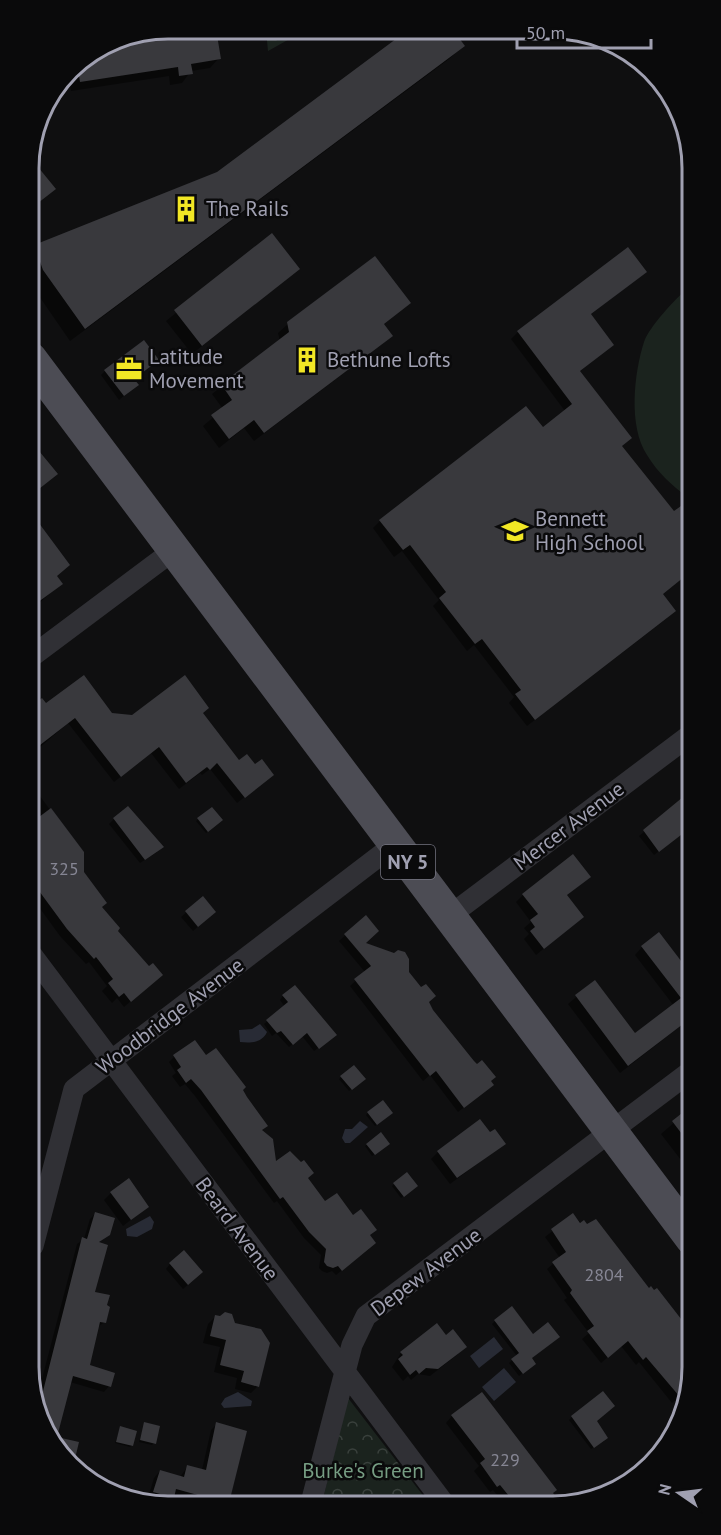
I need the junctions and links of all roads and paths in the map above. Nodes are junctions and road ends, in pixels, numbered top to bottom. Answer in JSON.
{"nodes":[{"id":1,"x":39,"y":370,"type":"edge"},
{"id":2,"x":174,"y":550,"type":"junction"},
{"id":3,"x":39,"y":651,"type":"edge"},
{"id":4,"x":682,"y":741,"type":"edge"},
{"id":5,"x":395,"y":844,"type":"junction"},
{"id":6,"x":448,"y":917,"type":"junction"},
{"id":7,"x":39,"y":963,"type":"edge"},
{"id":8,"x":111,"y":1061,"type":"junction"},
{"id":9,"x":682,"y":1078,"type":"edge"},
{"id":10,"x":612,"y":1131,"type":"junction"},
{"id":11,"x":39,"y":1223,"type":"edge"},
{"id":12,"x":682,"y":1226,"type":"edge"},
{"id":13,"x":345,"y":1372,"type":"junction"},
{"id":14,"x":313,"y":1496,"type":"edge"},
{"id":15,"x":438,"y":1496,"type":"edge"}],
"edges":[{"from":1,"to":2,"type":"main road","number":"NY 5"},
{"from":2,"to":3,"type":"street"},
{"from":2,"to":5,"type":"main road","number":"NY 5"},
{"from":4,"to":6,"type":"street","name":"Mercer Avenue"},
{"from":5,"to":6,"type":"main road","number":"NY 5"},
{"from":5,"to":8,"type":"street","name":"Woodbridge Avenue"},
{"from":6,"to":10,"type":"main road","number":"NY 5"},
{"from":7,"to":8,"type":"street","name":"Beard Avenue"},
{"from":8,"to":11,"type":"street","name":"Woodbridge Avenue"},
{"from":8,"to":13,"type":"street","name":"Beard Avenue"},
{"from":9,"to":10,"type":"street","name":"Depew Avenue"},
{"from":10,"to":12,"type":"main road","number":"NY 5"},
{"from":10,"to":13,"type":"street","name":"Depew Avenue"},
{"from":13,"to":14,"type":"street","name":"Depew Avenue"},
{"from":13,"to":15,"type":"street","name":"Beard Avenue"}]}
